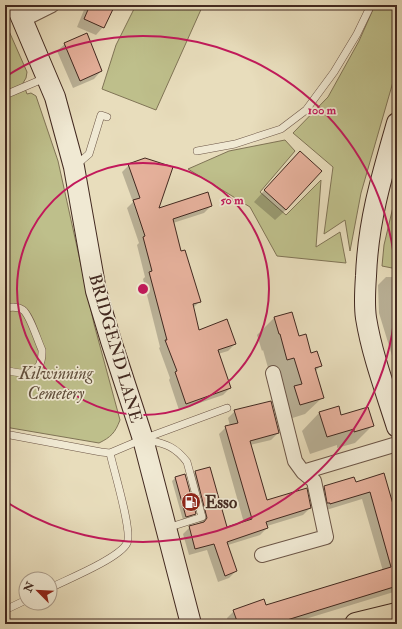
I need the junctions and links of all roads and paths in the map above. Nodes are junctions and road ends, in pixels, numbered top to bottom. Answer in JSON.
{"nodes":[{"id":1,"x":52,"y":5,"type":"edge"},
{"id":2,"x":371,"y":5,"type":"edge"},
{"id":3,"x":19,"y":13,"type":"edge"},
{"id":4,"x":47,"y":78,"type":"junction"},
{"id":5,"x":5,"y":95,"type":"edge"},
{"id":6,"x":107,"y":117,"type":"dead end"},
{"id":7,"x":397,"y":123,"type":"edge"},
{"id":8,"x":197,"y":151,"type":"dead end"},
{"id":9,"x":74,"y":167,"type":"junction"},
{"id":10,"x":5,"y":308,"type":"edge"},
{"id":11,"x":5,"y":370,"type":"edge"},
{"id":12,"x":273,"y":373,"type":"dead end"},
{"id":13,"x":227,"y":408,"type":"dead end"},
{"id":14,"x":397,"y":427,"type":"edge"},
{"id":15,"x":5,"y":434,"type":"edge"},
{"id":16,"x":143,"y":439,"type":"junction"},
{"id":17,"x":397,"y":444,"type":"edge"},
{"id":18,"x":110,"y":453,"type":"junction"},
{"id":19,"x":303,"y":472,"type":"junction"},
{"id":20,"x":166,"y":528,"type":"junction"},
{"id":21,"x":262,"y":555,"type":"dead end"},
{"id":22,"x":58,"y":584,"type":"edge"},
{"id":23,"x":18,"y":604,"type":"edge"},
{"id":24,"x":5,"y":610,"type":"edge"},
{"id":25,"x":397,"y":614,"type":"edge"},
{"id":26,"x":191,"y":624,"type":"edge"},
{"id":27,"x":356,"y":624,"type":"edge"}],
"edges":[{"from":1,"to":3,"type":"street"},
{"from":2,"to":8,"type":"lane"},
{"from":3,"to":4,"type":"main road","name":"BRIDGEND LANE"},
{"from":4,"to":5,"type":"lane"},
{"from":4,"to":9,"type":"main road","name":"BRIDGEND LANE"},
{"from":6,"to":9,"type":"lane"},
{"from":7,"to":14,"type":"main road"},
{"from":9,"to":16,"type":"main road","name":"BRIDGEND LANE"},
{"from":10,"to":11,"type":"lane"},
{"from":12,"to":19,"type":"street"},
{"from":13,"to":16,"type":"lane"},
{"from":15,"to":18,"type":"lane"},
{"from":16,"to":18,"type":"lane"},
{"from":16,"to":20,"type":"main road","name":"BRIDGEND LANE"},
{"from":16,"to":20,"type":"lane"},
{"from":17,"to":19,"type":"street"},
{"from":18,"to":22,"type":"lane"},
{"from":19,"to":21,"type":"street"},
{"from":20,"to":26,"type":"main road","name":"BRIDGEND LANE"},
{"from":23,"to":24,"type":"lane"},
{"from":25,"to":27,"type":"main road"}]}
